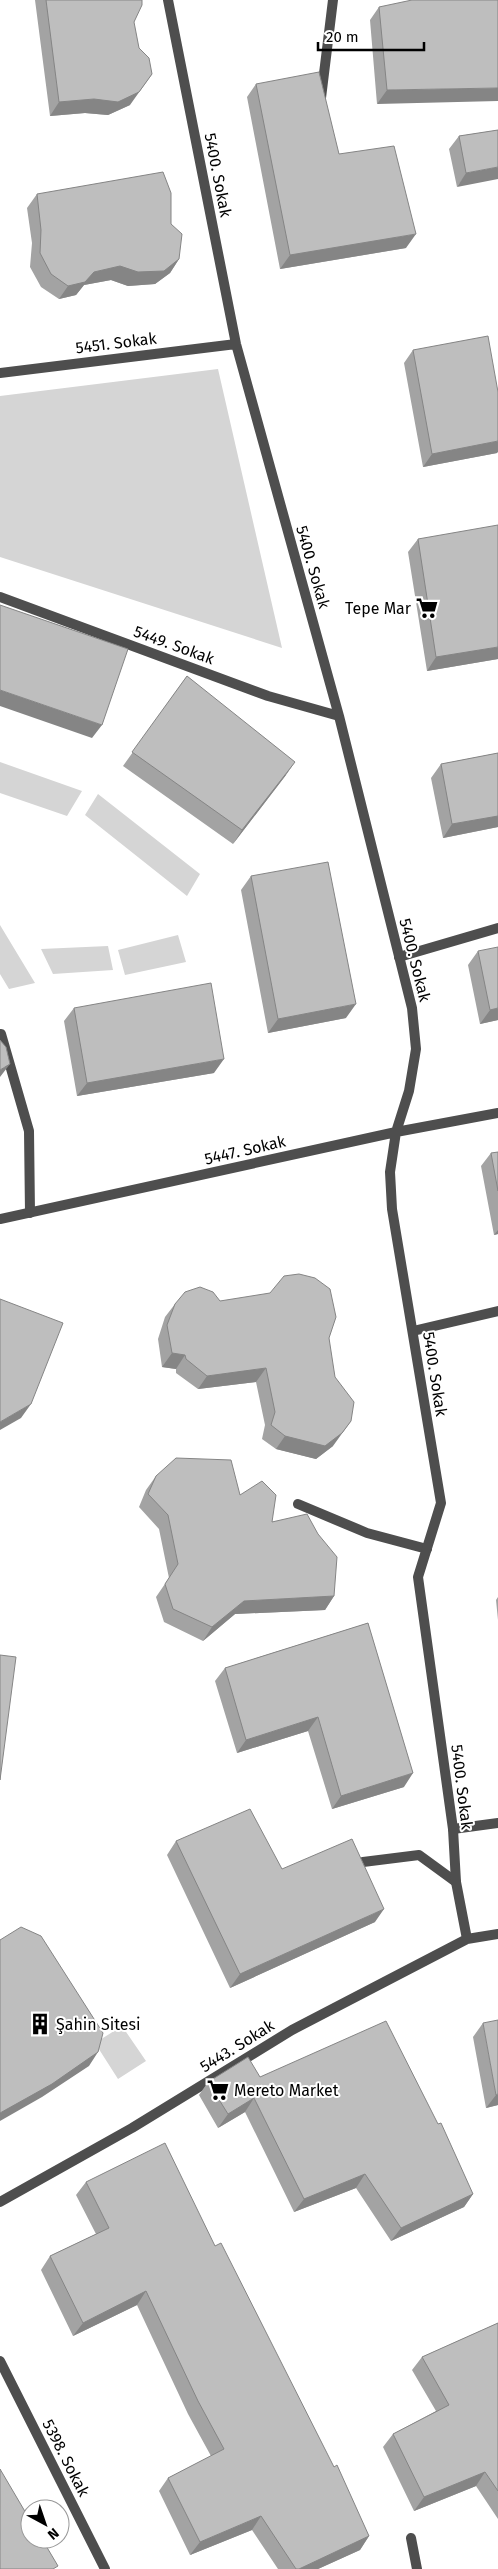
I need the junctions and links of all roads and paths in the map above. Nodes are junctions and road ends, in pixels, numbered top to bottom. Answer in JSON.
{"nodes":[{"id":1,"x":168,"y":0,"type":"edge"},
{"id":2,"x":333,"y":0,"type":"edge"},
{"id":3,"x":320,"y":103,"type":"edge"},
{"id":4,"x":236,"y":344,"type":"junction"},
{"id":5,"x":0,"y":373,"type":"edge"},
{"id":6,"x":0,"y":597,"type":"edge"},
{"id":7,"x":340,"y":716,"type":"junction"},
{"id":8,"x":498,"y":928,"type":"edge"},
{"id":9,"x":398,"y":957,"type":"junction"},
{"id":10,"x":1,"y":1034,"type":"edge"},
{"id":11,"x":498,"y":1113,"type":"edge"},
{"id":12,"x":396,"y":1132,"type":"junction"},
{"id":13,"x":30,"y":1213,"type":"junction"},
{"id":14,"x":0,"y":1218,"type":"edge"},
{"id":15,"x":498,"y":1311,"type":"edge"},
{"id":16,"x":413,"y":1331,"type":"junction"},
{"id":17,"x":298,"y":1504,"type":"dead end"},
{"id":18,"x":427,"y":1550,"type":"junction"},
{"id":19,"x":498,"y":1823,"type":"edge"},
{"id":20,"x":453,"y":1829,"type":"junction"},
{"id":21,"x":363,"y":1862,"type":"edge"},
{"id":22,"x":456,"y":1882,"type":"junction"},
{"id":23,"x":498,"y":1934,"type":"edge"},
{"id":24,"x":467,"y":1939,"type":"junction"},
{"id":25,"x":0,"y":2202,"type":"edge"},
{"id":26,"x":0,"y":2361,"type":"edge"},
{"id":27,"x":411,"y":2538,"type":"dead end"},
{"id":28,"x":105,"y":2569,"type":"edge"},
{"id":29,"x":417,"y":2569,"type":"edge"}],
"edges":[{"from":1,"to":4,"type":"street","name":"5400. Sokak"},
{"from":2,"to":3,"type":"street"},
{"from":4,"to":5,"type":"street","name":"5451. Sokak"},
{"from":4,"to":7,"type":"street","name":"5400. Sokak"},
{"from":6,"to":7,"type":"street","name":"5449. Sokak"},
{"from":7,"to":9,"type":"street","name":"5400. Sokak"},
{"from":8,"to":9,"type":"street"},
{"from":9,"to":12,"type":"street","name":"5400. Sokak"},
{"from":10,"to":13,"type":"street"},
{"from":11,"to":12,"type":"street","name":"5447. Sokak"},
{"from":12,"to":13,"type":"street","name":"5447. Sokak"},
{"from":12,"to":16,"type":"street","name":"5400. Sokak"},
{"from":13,"to":14,"type":"street","name":"5447. Sokak"},
{"from":15,"to":16,"type":"street"},
{"from":16,"to":18,"type":"street","name":"5400. Sokak"},
{"from":17,"to":18,"type":"street"},
{"from":18,"to":20,"type":"street","name":"5400. Sokak"},
{"from":19,"to":20,"type":"street"},
{"from":20,"to":22,"type":"street","name":"5400. Sokak"},
{"from":21,"to":22,"type":"street"},
{"from":22,"to":24,"type":"street","name":"5400. Sokak"},
{"from":23,"to":24,"type":"street","name":"5443. Sokak"},
{"from":24,"to":25,"type":"street","name":"5443. Sokak"},
{"from":26,"to":28,"type":"street","name":"5398. Sokak"},
{"from":27,"to":29,"type":"street"}]}
